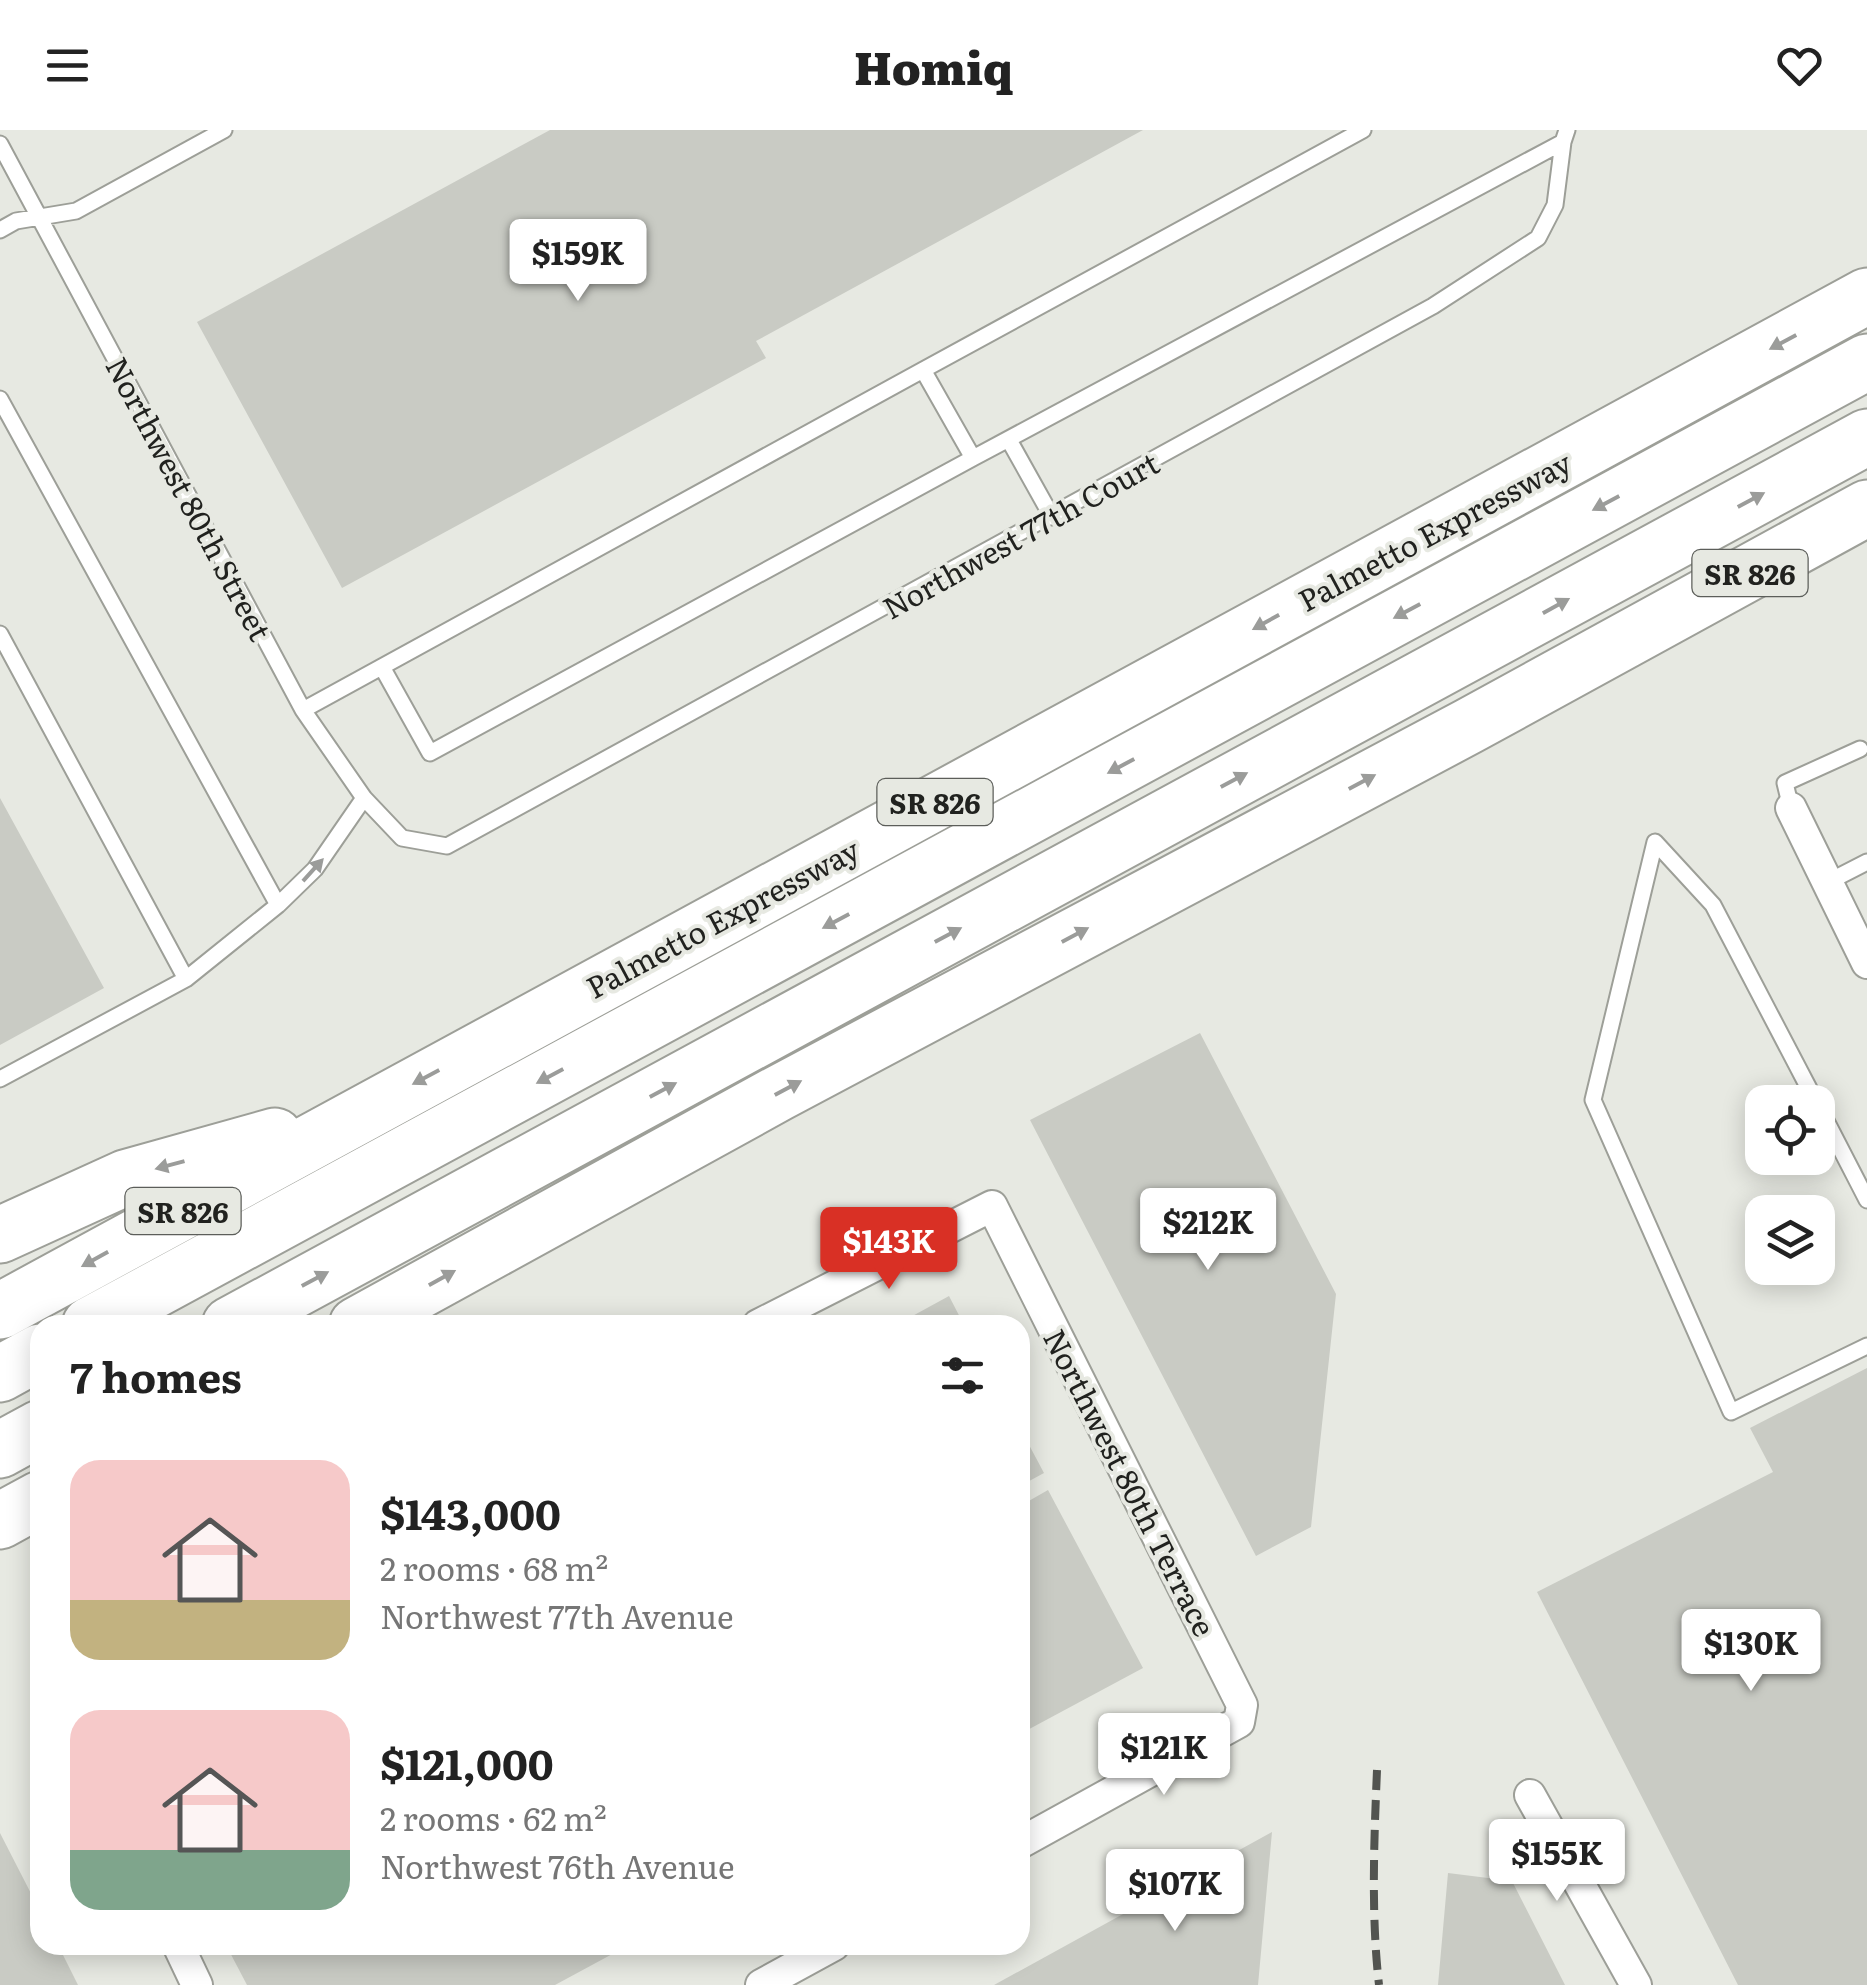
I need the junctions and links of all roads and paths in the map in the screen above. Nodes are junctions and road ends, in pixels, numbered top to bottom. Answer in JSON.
{"nodes":[{"id":1,"x":224,"y":130,"type":"edge"},
{"id":2,"x":1363,"y":130,"type":"edge"},
{"id":3,"x":1565,"y":136,"type":"edge"},
{"id":4,"x":0,"y":144,"type":"edge"},
{"id":5,"x":40,"y":218,"type":"junction"},
{"id":6,"x":0,"y":230,"type":"edge"},
{"id":7,"x":1867,"y":296,"type":"edge"},
{"id":8,"x":1867,"y":362,"type":"edge"},
{"id":9,"x":923,"y":370,"type":"junction"},
{"id":10,"x":0,"y":399,"type":"edge"},
{"id":11,"x":1867,"y":437,"type":"edge"},
{"id":12,"x":1008,"y":440,"type":"junction"},
{"id":13,"x":973,"y":458,"type":"junction"},
{"id":14,"x":1867,"y":508,"type":"edge"},
{"id":15,"x":1052,"y":517,"type":"junction"},
{"id":16,"x":0,"y":634,"type":"edge"},
{"id":17,"x":382,"y":667,"type":"junction"},
{"id":18,"x":303,"y":710,"type":"junction"},
{"id":19,"x":1860,"y":750,"type":"dead end"},
{"id":20,"x":364,"y":798,"type":"junction"},
{"id":21,"x":1791,"y":808,"type":"joint"},
{"id":22,"x":402,"y":838,"type":"joint"},
{"id":23,"x":1867,"y":862,"type":"edge"},
{"id":24,"x":1828,"y":882,"type":"junction"},
{"id":25,"x":278,"y":905,"type":"junction"},
{"id":26,"x":1867,"y":962,"type":"edge"},
{"id":27,"x":186,"y":979,"type":"junction"},
{"id":28,"x":0,"y":1080,"type":"edge"},
{"id":29,"x":1807,"y":1085,"type":"edge"},
{"id":30,"x":365,"y":1110,"type":"junction"},
{"id":31,"x":1835,"y":1139,"type":"edge"},
{"id":32,"x":1867,"y":1200,"type":"edge"},
{"id":33,"x":0,"y":1235,"type":"edge"},
{"id":34,"x":0,"y":1311,"type":"edge"},
{"id":35,"x":108,"y":1315,"type":"edge"},
{"id":36,"x":248,"y":1315,"type":"edge"},
{"id":37,"x":374,"y":1315,"type":"edge"},
{"id":38,"x":778,"y":1315,"type":"edge"},
{"id":39,"x":1867,"y":1346,"type":"edge"},
{"id":40,"x":30,"y":1358,"type":"edge"},
{"id":41,"x":0,"y":1374,"type":"edge"},
{"id":42,"x":30,"y":1434,"type":"edge"},
{"id":43,"x":0,"y":1450,"type":"edge"},
{"id":44,"x":30,"y":1504,"type":"edge"},
{"id":45,"x":0,"y":1521,"type":"edge"},
{"id":46,"x":1530,"y":1795,"type":"dead end"},
{"id":47,"x":1030,"y":1837,"type":"edge"},
{"id":48,"x":183,"y":1955,"type":"edge"},
{"id":49,"x":816,"y":1955,"type":"edge"},
{"id":50,"x":197,"y":1985,"type":"edge"},
{"id":51,"x":762,"y":1985,"type":"edge"},
{"id":52,"x":1636,"y":1985,"type":"edge"}],
"edges":[{"from":1,"to":5,"type":"lane"},
{"from":2,"to":9,"type":"lane"},
{"from":3,"to":12,"type":"lane"},
{"from":3,"to":15,"type":"lane","name":"Northwest 77th Court"},
{"from":4,"to":5,"type":"lane","name":"Northwest 80th Street"},
{"from":5,"to":6,"type":"lane"},
{"from":5,"to":18,"type":"lane","name":"Northwest 80th Street"},
{"from":7,"to":30,"type":"highway","name":"Palmetto Expressway","number":"SR 826","one_way":true},
{"from":8,"to":35,"type":"highway","one_way":true},
{"from":9,"to":13,"type":"lane"},
{"from":9,"to":17,"type":"lane"},
{"from":10,"to":25,"type":"lane"},
{"from":36,"to":11,"type":"highway","one_way":true},
{"from":12,"to":13,"type":"lane"},
{"from":12,"to":15,"type":"lane"},
{"from":13,"to":17,"type":"lane"},
{"from":37,"to":14,"type":"highway","number":"SR 826","one_way":true},
{"from":15,"to":22,"type":"lane","name":"Northwest 77th Court"},
{"from":16,"to":27,"type":"lane"},
{"from":17,"to":18,"type":"lane"},
{"from":18,"to":20,"type":"lane","name":"Northwest 80th Street"},
{"from":19,"to":21,"type":"lane"},
{"from":20,"to":22,"type":"lane","name":"Northwest 80th Street"},
{"from":25,"to":20,"type":"lane","one_way":true},
{"from":21,"to":24,"type":"street"},
{"from":23,"to":24,"type":"lane"},
{"from":24,"to":26,"type":"street"},
{"from":25,"to":27,"type":"lane"},
{"from":27,"to":28,"type":"lane"},
{"from":29,"to":39,"type":"lane"},
{"from":30,"to":33,"type":"highway","one_way":true},
{"from":30,"to":34,"type":"highway","name":"Palmetto Expressway","number":"SR 826","one_way":true},
{"from":31,"to":32,"type":"lane"},
{"from":38,"to":47,"type":"street","name":"Northwest 80th Terrace"},
{"from":40,"to":41,"type":"highway"},
{"from":42,"to":43,"type":"highway"},
{"from":44,"to":45,"type":"highway"},
{"from":46,"to":52,"type":"street"},
{"from":48,"to":50,"type":"street"},
{"from":49,"to":51,"type":"street"}]}
